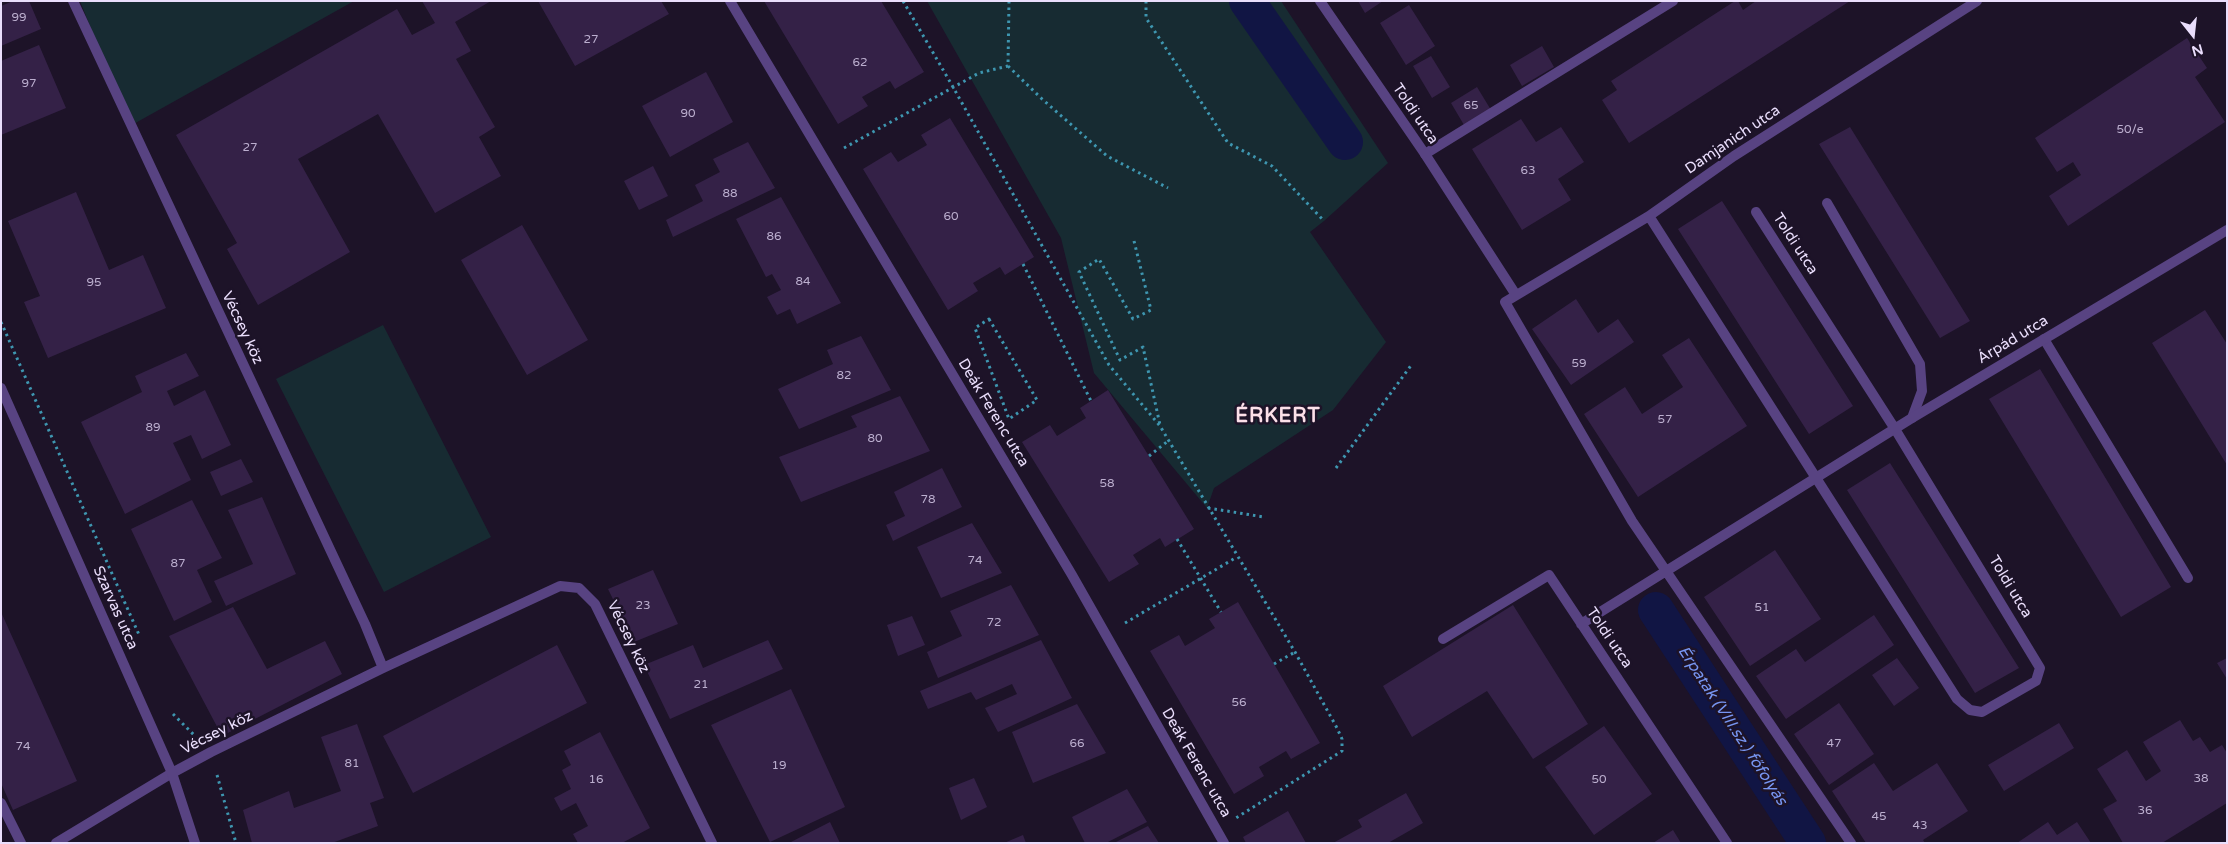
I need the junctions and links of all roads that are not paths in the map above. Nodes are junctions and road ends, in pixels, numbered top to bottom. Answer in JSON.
{"nodes":[{"id":1,"x":73,"y":1,"type":"edge"},
{"id":2,"x":730,"y":1,"type":"edge"},
{"id":3,"x":1320,"y":1,"type":"edge"},
{"id":4,"x":1673,"y":1,"type":"edge"},
{"id":5,"x":1977,"y":1,"type":"edge"},
{"id":6,"x":1425,"y":154,"type":"junction"},
{"id":7,"x":1827,"y":203,"type":"dead end"},
{"id":8,"x":1756,"y":212,"type":"dead end"},
{"id":9,"x":1649,"y":216,"type":"junction"},
{"id":10,"x":2227,"y":230,"type":"edge"},
{"id":11,"x":1516,"y":296,"type":"junction"},
{"id":12,"x":2044,"y":339,"type":"junction"},
{"id":13,"x":1,"y":388,"type":"edge"},
{"id":14,"x":1912,"y":418,"type":"junction"},
{"id":15,"x":1896,"y":429,"type":"junction"},
{"id":16,"x":1816,"y":477,"type":"junction"},
{"id":17,"x":1664,"y":570,"type":"junction"},
{"id":18,"x":2188,"y":578,"type":"dead end"},
{"id":19,"x":1581,"y":624,"type":"junction"},
{"id":20,"x":1443,"y":639,"type":"dead end"},
{"id":21,"x":383,"y":668,"type":"junction"},
{"id":22,"x":172,"y":773,"type":"junction"},
{"id":23,"x":1,"y":803,"type":"edge"},
{"id":24,"x":5,"y":817,"type":"edge"},
{"id":25,"x":21,"y":843,"type":"edge"},
{"id":26,"x":56,"y":843,"type":"edge"},
{"id":27,"x":195,"y":843,"type":"edge"},
{"id":28,"x":712,"y":843,"type":"edge"},
{"id":29,"x":1224,"y":843,"type":"edge"},
{"id":30,"x":1727,"y":843,"type":"edge"},
{"id":31,"x":1851,"y":843,"type":"edge"}],
"edges":[{"from":1,"to":21,"type":"street","name":"Vécsey köz"},
{"from":2,"to":29,"type":"street","name":"Deák Ferenc utca"},
{"from":3,"to":6,"type":"street","name":"Toldi utca"},
{"from":4,"to":6,"type":"street"},
{"from":5,"to":9,"type":"street","name":"Damjanich utca"},
{"from":6,"to":11,"type":"street","name":"Toldi utca"},
{"from":7,"to":14,"type":"street"},
{"from":8,"to":15,"type":"street","name":"Toldi utca"},
{"from":9,"to":11,"type":"street","name":"Damjanich utca"},
{"from":9,"to":16,"type":"street","name":"Toldi utca"},
{"from":10,"to":12,"type":"street","name":"Árpád utca"},
{"from":11,"to":17,"type":"street","name":"Damjanich utca"},
{"from":12,"to":14,"type":"street","name":"Árpád utca"},
{"from":12,"to":18,"type":"street"},
{"from":13,"to":22,"type":"street","name":"Szarvas utca"},
{"from":14,"to":15,"type":"street","name":"Árpád utca"},
{"from":15,"to":16,"type":"street","name":"Árpád utca"},
{"from":15,"to":16,"type":"street","name":"Toldi utca"},
{"from":16,"to":17,"type":"street"},
{"from":17,"to":19,"type":"street"},
{"from":17,"to":31,"type":"street"},
{"from":19,"to":20,"type":"street","name":"Toldi utca"},
{"from":19,"to":30,"type":"street","name":"Toldi utca"},
{"from":21,"to":22,"type":"street","name":"Vécsey köz"},
{"from":21,"to":28,"type":"street","name":"Vécsey köz"},
{"from":22,"to":26,"type":"street","name":"Vécsey köz"},
{"from":22,"to":27,"type":"street","name":"Szarvas utca"},
{"from":23,"to":24,"type":"street"},
{"from":24,"to":25,"type":"street"}]}
